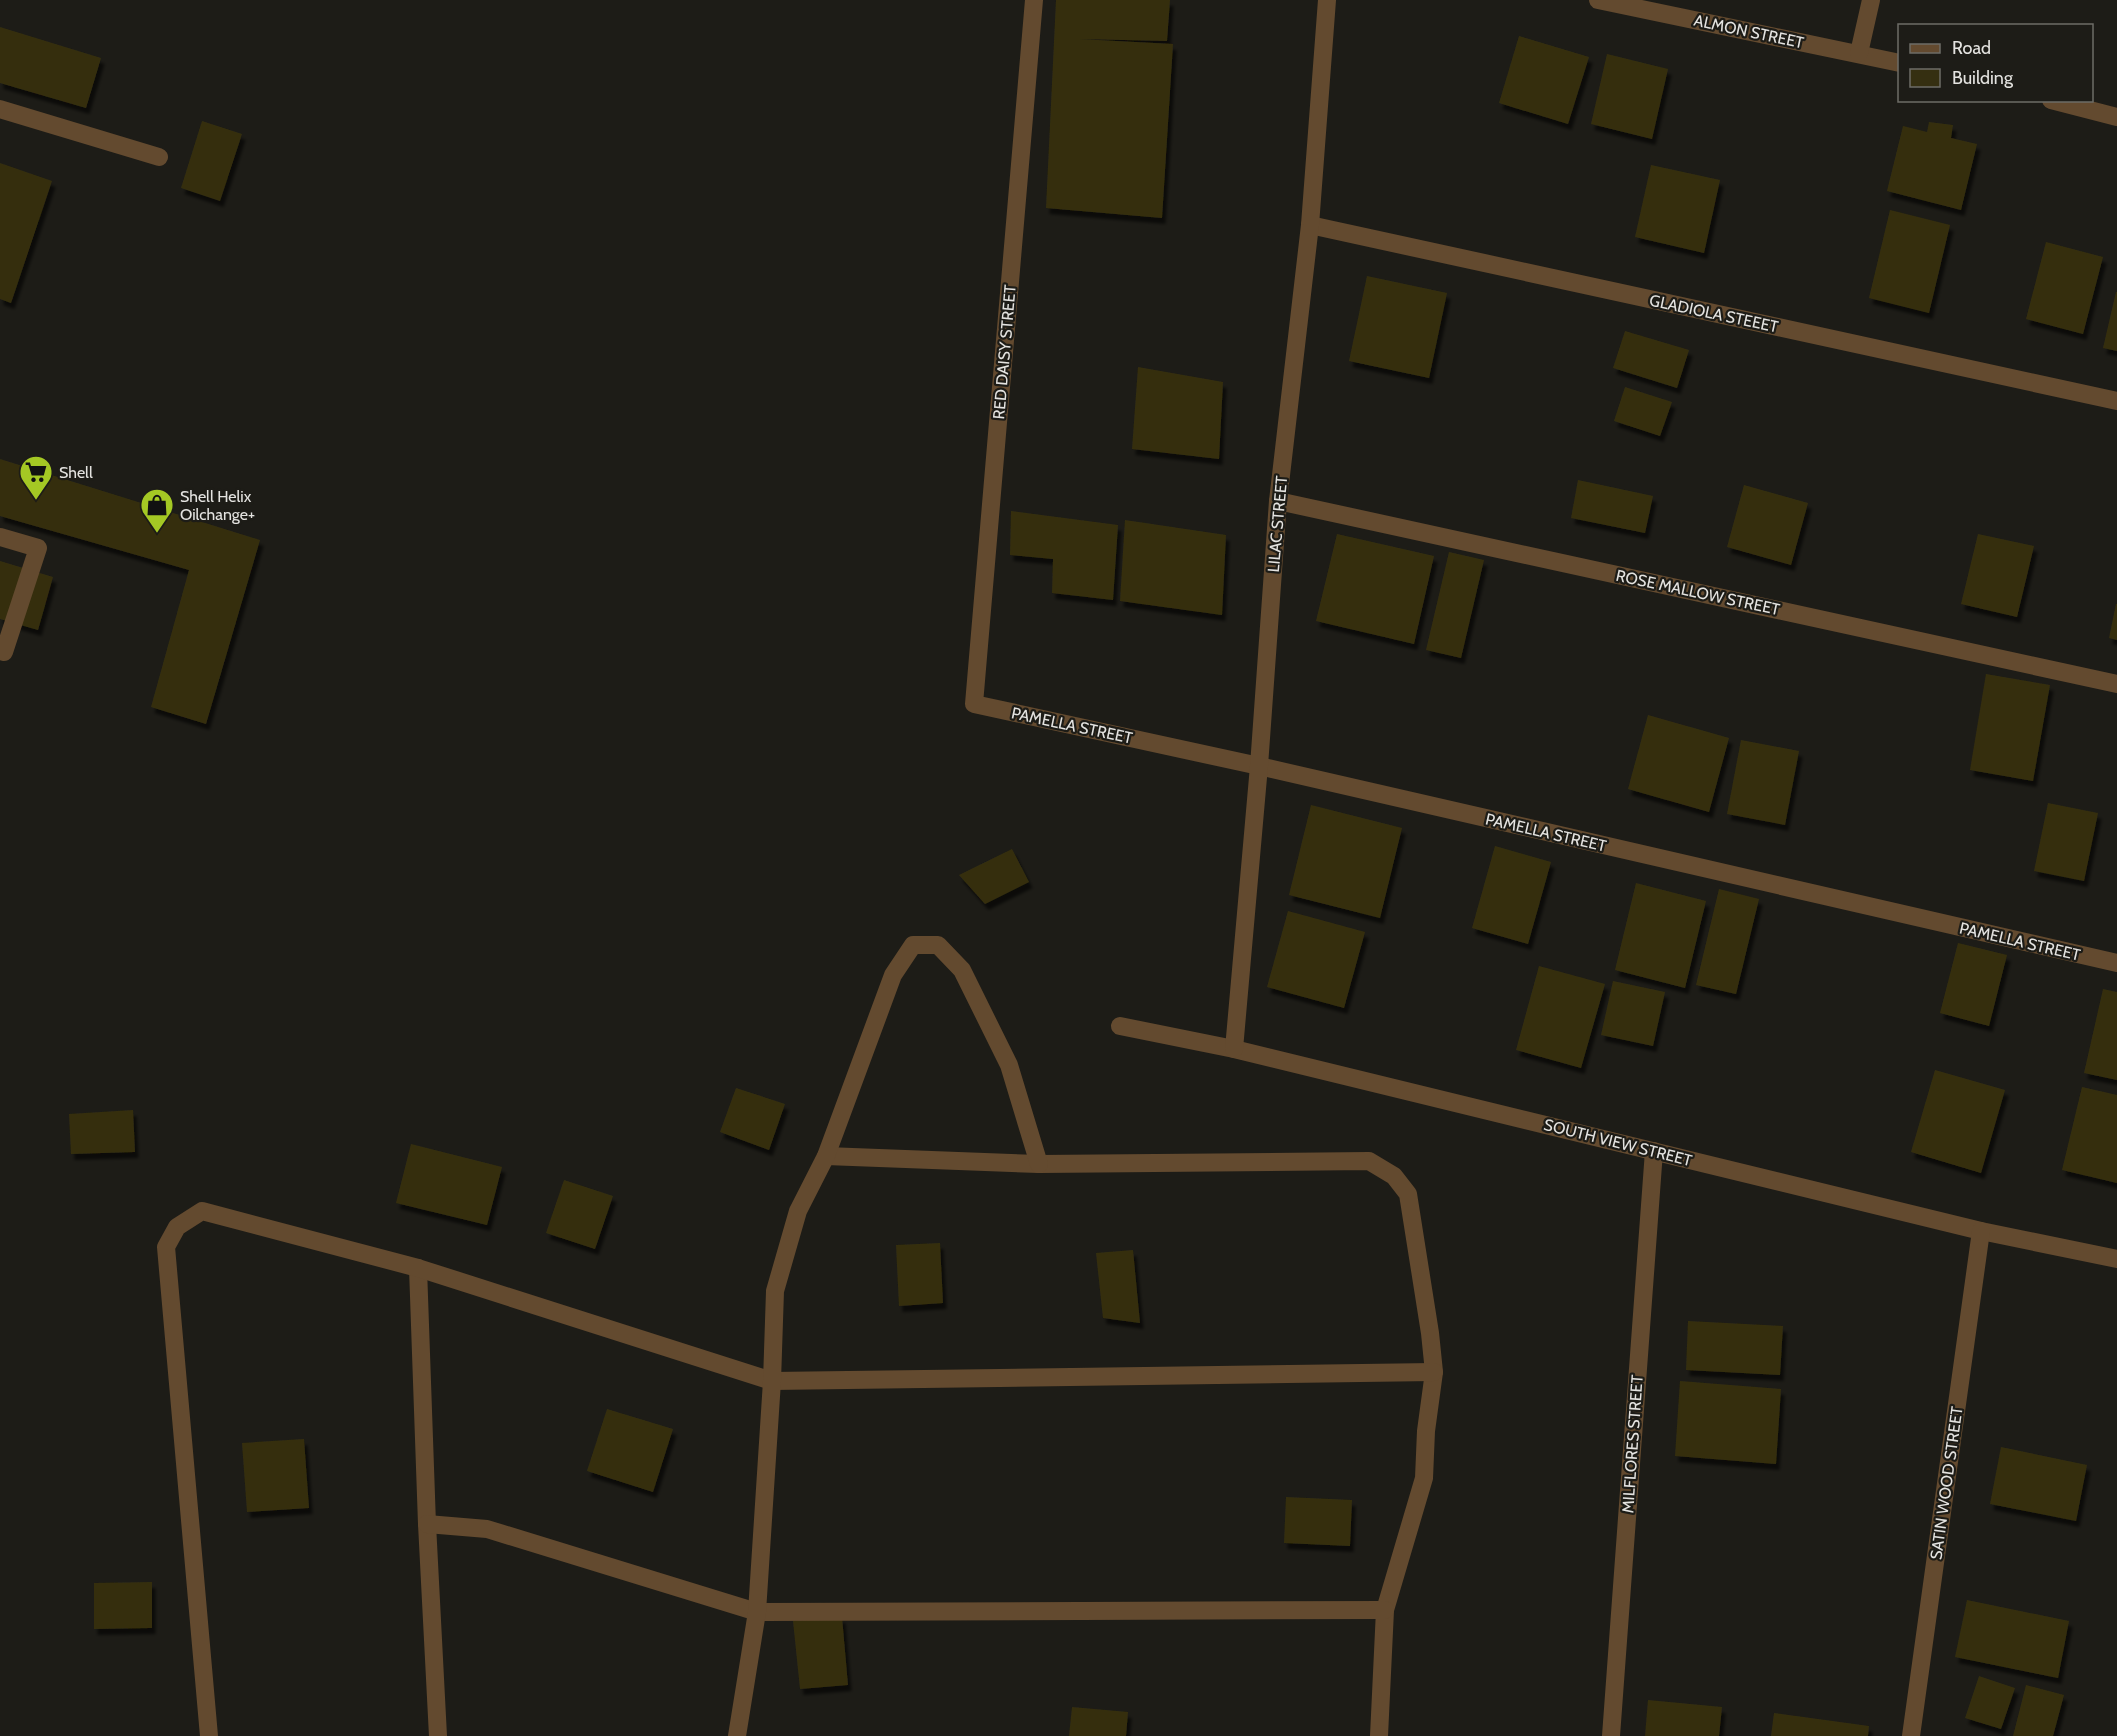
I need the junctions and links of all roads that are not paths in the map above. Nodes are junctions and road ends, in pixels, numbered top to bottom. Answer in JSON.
{"nodes":[{"id":1,"x":1034,"y":0,"type":"edge"},
{"id":2,"x":1327,"y":0,"type":"edge"},
{"id":3,"x":1598,"y":0,"type":"edge"},
{"id":4,"x":1871,"y":0,"type":"edge"},
{"id":5,"x":1860,"y":53,"type":"junction"},
{"id":6,"x":1898,"y":63,"type":"edge"},
{"id":7,"x":2059,"y":102,"type":"edge"},
{"id":8,"x":0,"y":109,"type":"edge"},
{"id":9,"x":2117,"y":117,"type":"edge"},
{"id":10,"x":159,"y":157,"type":"dead end"},
{"id":11,"x":1310,"y":225,"type":"junction"},
{"id":12,"x":2117,"y":401,"type":"edge"},
{"id":13,"x":1278,"y":501,"type":"junction"},
{"id":14,"x":0,"y":537,"type":"edge"},
{"id":15,"x":0,"y":651,"type":"edge"},
{"id":16,"x":2117,"y":684,"type":"edge"},
{"id":17,"x":974,"y":704,"type":"joint"},
{"id":18,"x":1259,"y":766,"type":"junction"},
{"id":19,"x":2117,"y":963,"type":"edge"},
{"id":20,"x":1120,"y":1026,"type":"dead end"},
{"id":21,"x":1234,"y":1049,"type":"junction"},
{"id":22,"x":1654,"y":1151,"type":"junction"},
{"id":23,"x":826,"y":1156,"type":"junction"},
{"id":24,"x":1039,"y":1164,"type":"junction"},
{"id":25,"x":1981,"y":1231,"type":"junction"},
{"id":26,"x":2117,"y":1259,"type":"edge"},
{"id":27,"x":418,"y":1268,"type":"junction"},
{"id":28,"x":1434,"y":1372,"type":"junction"},
{"id":29,"x":772,"y":1381,"type":"junction"},
{"id":30,"x":427,"y":1524,"type":"junction"},
{"id":31,"x":1386,"y":1610,"type":"junction"},
{"id":32,"x":757,"y":1612,"type":"junction"},
{"id":33,"x":209,"y":1736,"type":"edge"},
{"id":34,"x":438,"y":1736,"type":"edge"},
{"id":35,"x":738,"y":1736,"type":"edge"},
{"id":36,"x":1379,"y":1736,"type":"edge"},
{"id":37,"x":1611,"y":1736,"type":"edge"},
{"id":38,"x":1911,"y":1736,"type":"edge"}],
"edges":[{"from":1,"to":17,"type":"street","name":"RED DAISY STREET"},
{"from":2,"to":11,"type":"street","name":"LILAC STREET"},
{"from":3,"to":5,"type":"street","name":"ALMON STREET"},
{"from":4,"to":5,"type":"street"},
{"from":5,"to":6,"type":"street","name":"ALMON STREET"},
{"from":7,"to":9,"type":"street"},
{"from":8,"to":10,"type":"street"},
{"from":11,"to":12,"type":"street","name":"GLADIOLA STEEET"},
{"from":11,"to":13,"type":"street","name":"LILAC STREET"},
{"from":13,"to":16,"type":"street","name":"ROSE MALLOW STREET"},
{"from":13,"to":18,"type":"street","name":"LILAC STREET"},
{"from":14,"to":15,"type":"street"},
{"from":17,"to":18,"type":"street","name":"PAMELLA STREET"},
{"from":18,"to":19,"type":"street","name":"PAMELLA STREET"},
{"from":18,"to":21,"type":"street","name":"LILAC STREET"},
{"from":20,"to":21,"type":"street","name":"SOUTH VIEW STREET"},
{"from":21,"to":22,"type":"street","name":"SOUTH VIEW STREET"},
{"from":22,"to":25,"type":"street","name":"SOUTH VIEW STREET"},
{"from":22,"to":37,"type":"street","name":"MILFLORES STREET"},
{"from":23,"to":24,"type":"street"},
{"from":23,"to":24,"type":"street"},
{"from":23,"to":29,"type":"street"},
{"from":24,"to":28,"type":"street"},
{"from":25,"to":26,"type":"street","name":"SOUTH VIEW STREET"},
{"from":25,"to":38,"type":"street","name":"SATIN WOOD STREET"},
{"from":27,"to":29,"type":"street"},
{"from":27,"to":30,"type":"street"},
{"from":27,"to":33,"type":"street"},
{"from":28,"to":29,"type":"street"},
{"from":28,"to":31,"type":"street"},
{"from":29,"to":32,"type":"street"},
{"from":30,"to":32,"type":"street"},
{"from":30,"to":34,"type":"street"},
{"from":31,"to":32,"type":"street"},
{"from":31,"to":36,"type":"street"},
{"from":32,"to":35,"type":"street"}]}
